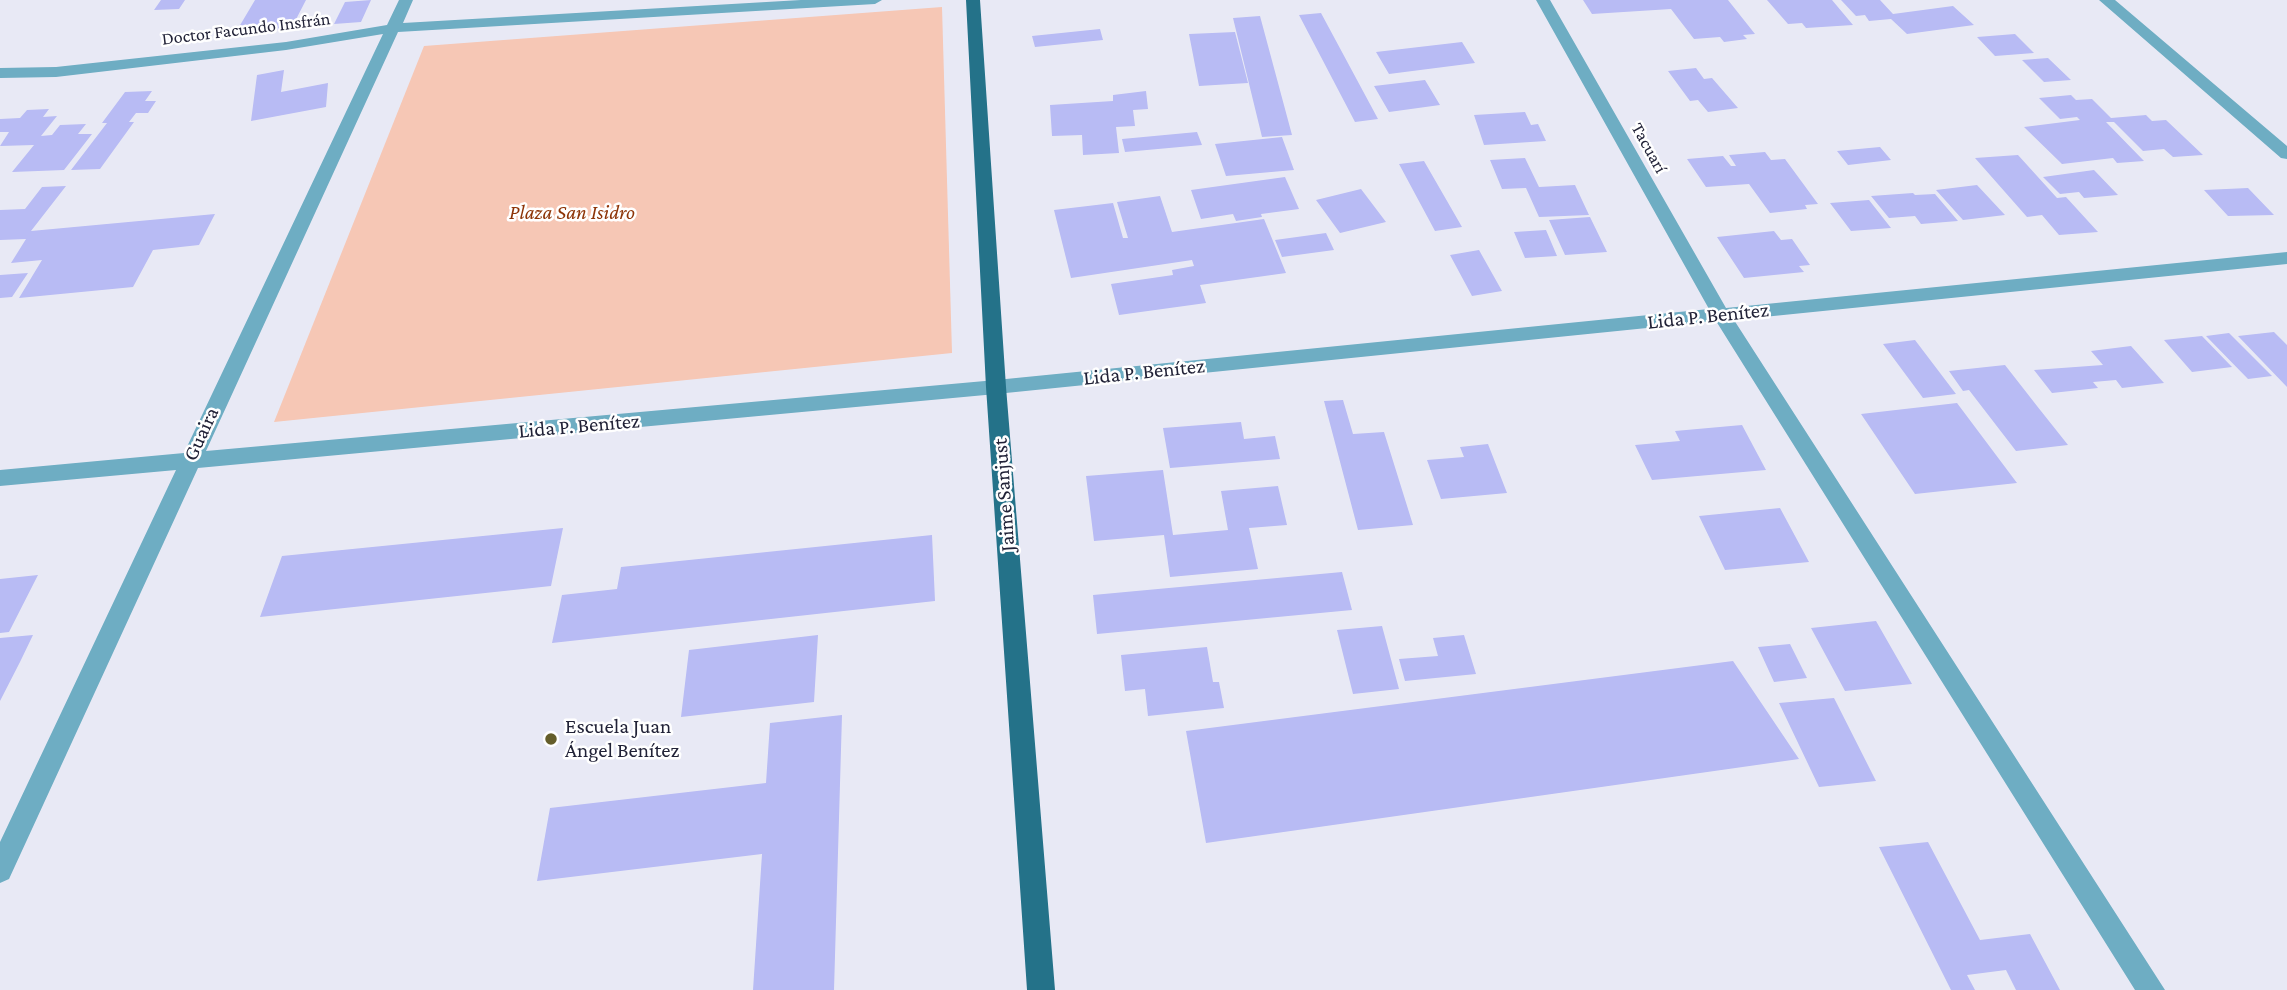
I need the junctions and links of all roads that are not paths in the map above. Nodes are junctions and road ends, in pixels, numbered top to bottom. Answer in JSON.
{"nodes":[{"id":1,"x":406,"y":0,"type":"edge"},
{"id":2,"x":875,"y":0,"type":"edge"},
{"id":3,"x":973,"y":0,"type":"edge"},
{"id":4,"x":1543,"y":0,"type":"edge"},
{"id":5,"x":2106,"y":0,"type":"edge"},
{"id":6,"x":393,"y":28,"type":"junction"},
{"id":7,"x":0,"y":73,"type":"edge"},
{"id":8,"x":2287,"y":154,"type":"edge"},
{"id":9,"x":2287,"y":258,"type":"edge"},
{"id":10,"x":1721,"y":315,"type":"junction"},
{"id":11,"x":996,"y":387,"type":"junction"},
{"id":12,"x":188,"y":462,"type":"junction"},
{"id":13,"x":0,"y":478,"type":"edge"},
{"id":14,"x":0,"y":870,"type":"edge"},
{"id":15,"x":1041,"y":990,"type":"edge"},
{"id":16,"x":2151,"y":990,"type":"edge"}],
"edges":[{"from":1,"to":6,"type":"street","name":"Guaira"},
{"from":2,"to":6,"type":"street","name":"Doctor Facundo Insfrán"},
{"from":3,"to":11,"type":"main road","name":"Jaime Sanjust"},
{"from":4,"to":10,"type":"street","name":"Tacuarí"},
{"from":5,"to":8,"type":"street"},
{"from":6,"to":7,"type":"street","name":"Doctor Facundo Insfrán"},
{"from":6,"to":12,"type":"street","name":"Guaira"},
{"from":9,"to":10,"type":"street","name":"Lida P. Benítez"},
{"from":10,"to":11,"type":"street","name":"Lida P. Benítez"},
{"from":10,"to":16,"type":"street","name":"Tacuarí"},
{"from":11,"to":12,"type":"street","name":"Lida P. Benítez"},
{"from":11,"to":15,"type":"main road","name":"Jaime Sanjust"},
{"from":12,"to":13,"type":"street","name":"Lida P. Benítez"},
{"from":12,"to":14,"type":"street","name":"Guaira"}]}
